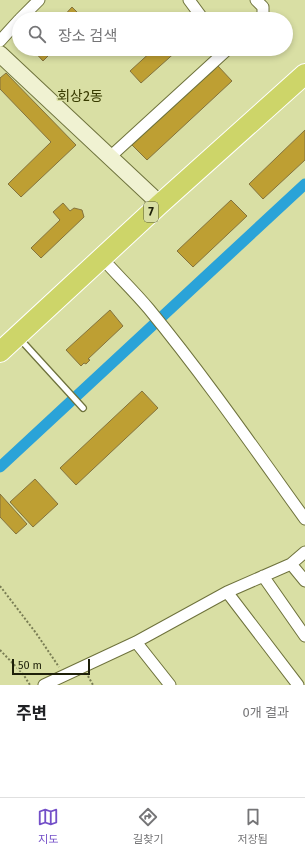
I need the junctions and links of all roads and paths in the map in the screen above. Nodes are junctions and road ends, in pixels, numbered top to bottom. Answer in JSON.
{"nodes":[{"id":1,"x":39,"y":0,"type":"edge"},
{"id":2,"x":189,"y":0,"type":"edge"},
{"id":3,"x":256,"y":0,"type":"edge"},
{"id":4,"x":28,"y":12,"type":"edge"},
{"id":5,"x":198,"y":12,"type":"edge"},
{"id":6,"x":263,"y":12,"type":"edge"},
{"id":7,"x":12,"y":28,"type":"edge"},
{"id":8,"x":0,"y":41,"type":"edge"},
{"id":9,"x":0,"y":54,"type":"edge"},
{"id":10,"x":219,"y":56,"type":"edge"},
{"id":11,"x":305,"y":74,"type":"edge"},
{"id":12,"x":111,"y":156,"type":"junction"},
{"id":13,"x":160,"y":204,"type":"junction"},
{"id":14,"x":102,"y":258,"type":"junction"},
{"id":15,"x":17,"y":336,"type":"junction"},
{"id":16,"x":0,"y":352,"type":"edge"},
{"id":17,"x":83,"y":408,"type":"dead end"},
{"id":18,"x":305,"y":519,"type":"edge"},
{"id":19,"x":305,"y":552,"type":"edge"},
{"id":20,"x":291,"y":564,"type":"junction"},
{"id":21,"x":263,"y":576,"type":"junction"},
{"id":22,"x":305,"y":581,"type":"edge"},
{"id":23,"x":0,"y":586,"type":"edge"},
{"id":24,"x":227,"y":592,"type":"junction"},
{"id":25,"x":305,"y":636,"type":"edge"},
{"id":26,"x":136,"y":642,"type":"junction"},
{"id":27,"x":0,"y":650,"type":"edge"},
{"id":28,"x":65,"y":676,"type":"junction"},
{"id":29,"x":30,"y":685,"type":"edge"},
{"id":30,"x":44,"y":685,"type":"edge"},
{"id":31,"x":170,"y":685,"type":"edge"},
{"id":32,"x":298,"y":685,"type":"edge"}],
"edges":[{"from":1,"to":4,"type":"street"},
{"from":2,"to":5,"type":"street"},
{"from":3,"to":6,"type":"street"},
{"from":7,"to":8,"type":"street"},
{"from":9,"to":12,"type":"street"},
{"from":10,"to":12,"type":"street"},
{"from":11,"to":13,"type":"highway","number":"7"},
{"from":12,"to":13,"type":"street"},
{"from":13,"to":14,"type":"highway","number":"7"},
{"from":14,"to":15,"type":"highway","number":"7"},
{"from":14,"to":18,"type":"street"},
{"from":15,"to":16,"type":"highway","number":"7"},
{"from":15,"to":17,"type":"lane"},
{"from":19,"to":20,"type":"street"},
{"from":20,"to":21,"type":"street"},
{"from":20,"to":22,"type":"street"},
{"from":21,"to":24,"type":"street"},
{"from":21,"to":25,"type":"street"},
{"from":23,"to":28,"type":"path"},
{"from":24,"to":26,"type":"street"},
{"from":24,"to":32,"type":"street"},
{"from":26,"to":28,"type":"street"},
{"from":26,"to":31,"type":"street"},
{"from":27,"to":29,"type":"path"},
{"from":28,"to":30,"type":"street"}]}
